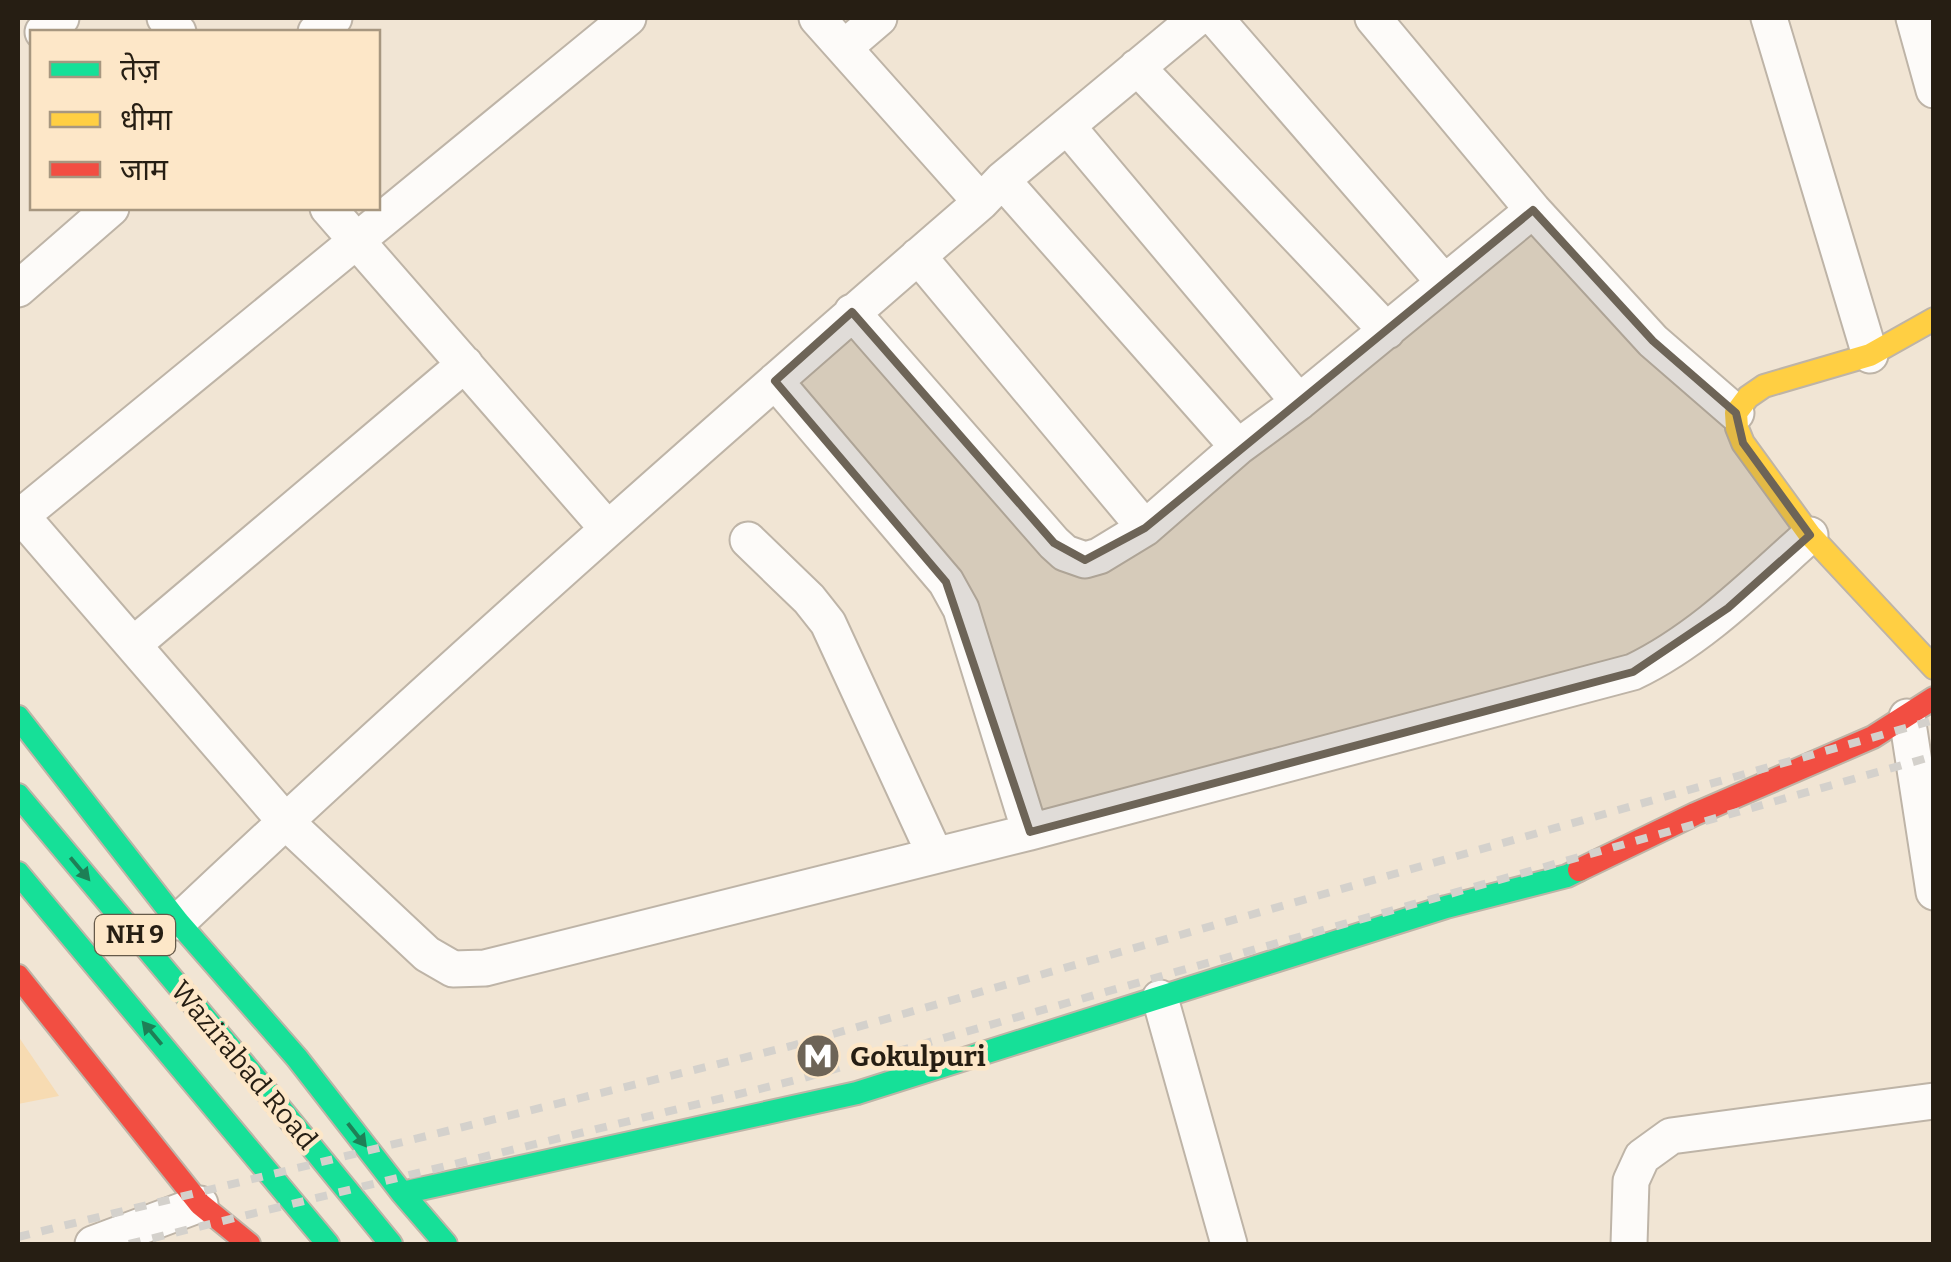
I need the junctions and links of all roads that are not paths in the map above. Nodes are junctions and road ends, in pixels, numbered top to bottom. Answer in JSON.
{"nodes":[{"id":1,"x":628,"y":18,"type":"edge"},
{"id":2,"x":817,"y":18,"type":"edge"},
{"id":3,"x":878,"y":18,"type":"edge"},
{"id":4,"x":1197,"y":18,"type":"edge"},
{"id":5,"x":1215,"y":18,"type":"edge"},
{"id":6,"x":1372,"y":18,"type":"edge"},
{"id":7,"x":1769,"y":18,"type":"edge"},
{"id":8,"x":1914,"y":18,"type":"edge"},
{"id":9,"x":844,"y":48,"type":"junction"},
{"id":10,"x":1138,"y":67,"type":"junction"},
{"id":11,"x":1934,"y":90,"type":"edge"},
{"id":12,"x":1067,"y":126,"type":"junction"},
{"id":13,"x":992,"y":191,"type":"junction"},
{"id":14,"x":109,"y":210,"type":"edge"},
{"id":15,"x":330,"y":210,"type":"edge"},
{"id":16,"x":1533,"y":210,"type":"junction"},
{"id":17,"x":356,"y":240,"type":"junction"},
{"id":18,"x":918,"y":256,"type":"junction"},
{"id":19,"x":1444,"y":282,"type":"junction"},
{"id":20,"x":18,"y":289,"type":"edge"},
{"id":21,"x":852,"y":312,"type":"junction"},
{"id":22,"x":1934,"y":320,"type":"edge"},
{"id":23,"x":1387,"y":331,"type":"junction"},
{"id":24,"x":1870,"y":355,"type":"junction"},
{"id":25,"x":466,"y":364,"type":"junction"},
{"id":26,"x":775,"y":382,"type":"junction"},
{"id":27,"x":1299,"y":402,"type":"junction"},
{"id":28,"x":1736,"y":413,"type":"junction"},
{"id":29,"x":1238,"y":447,"type":"junction"},
{"id":30,"x":19,"y":514,"type":"edge"},
{"id":31,"x":607,"y":528,"type":"junction"},
{"id":32,"x":1145,"y":528,"type":"junction"},
{"id":33,"x":748,"y":540,"type":"dead end"},
{"id":34,"x":1814,"y":540,"type":"junction"},
{"id":35,"x":133,"y":645,"type":"junction"},
{"id":36,"x":1934,"y":668,"type":"edge"},
{"id":37,"x":1920,"y":708,"type":"edge"},
{"id":38,"x":18,"y":717,"type":"edge"},
{"id":39,"x":18,"y":795,"type":"edge"},
{"id":40,"x":285,"y":821,"type":"junction"},
{"id":41,"x":1030,"y":832,"type":"junction"},
{"id":42,"x":935,"y":855,"type":"junction"},
{"id":43,"x":18,"y":873,"type":"edge"},
{"id":44,"x":1934,"y":892,"type":"edge"},
{"id":45,"x":178,"y":922,"type":"junction"},
{"id":46,"x":18,"y":976,"type":"edge"},
{"id":47,"x":1160,"y":998,"type":"junction"},
{"id":48,"x":1934,"y":1101,"type":"edge"},
{"id":49,"x":402,"y":1193,"type":"junction"},
{"id":50,"x":200,"y":1204,"type":"junction"},
{"id":51,"x":93,"y":1244,"type":"edge"},
{"id":52,"x":249,"y":1244,"type":"edge"},
{"id":53,"x":328,"y":1244,"type":"edge"},
{"id":54,"x":391,"y":1244,"type":"edge"},
{"id":55,"x":446,"y":1244,"type":"edge"},
{"id":56,"x":1230,"y":1244,"type":"edge"},
{"id":57,"x":1629,"y":1244,"type":"edge"}],
"edges":[{"from":1,"to":17,"type":"street"},
{"from":2,"to":9,"type":"street"},
{"from":3,"to":9,"type":"street"},
{"from":4,"to":10,"type":"street"},
{"from":5,"to":19,"type":"street"},
{"from":6,"to":16,"type":"street"},
{"from":7,"to":24,"type":"street"},
{"from":8,"to":11,"type":"street"},
{"from":9,"to":13,"type":"street"},
{"from":10,"to":12,"type":"street"},
{"from":10,"to":23,"type":"street"},
{"from":12,"to":13,"type":"street"},
{"from":12,"to":27,"type":"street"},
{"from":13,"to":18,"type":"street"},
{"from":13,"to":29,"type":"street"},
{"from":14,"to":20,"type":"street"},
{"from":15,"to":17,"type":"street"},
{"from":16,"to":19,"type":"street"},
{"from":16,"to":28,"type":"street"},
{"from":17,"to":25,"type":"street"},
{"from":17,"to":30,"type":"street"},
{"from":18,"to":21,"type":"street"},
{"from":18,"to":32,"type":"street"},
{"from":19,"to":23,"type":"street"},
{"from":21,"to":26,"type":"street"},
{"from":21,"to":32,"type":"street"},
{"from":22,"to":24,"type":"main road"},
{"from":23,"to":27,"type":"street"},
{"from":24,"to":28,"type":"main road"},
{"from":25,"to":31,"type":"street"},
{"from":25,"to":35,"type":"street"},
{"from":26,"to":31,"type":"street"},
{"from":26,"to":41,"type":"street"},
{"from":27,"to":29,"type":"street"},
{"from":28,"to":34,"type":"main road"},
{"from":29,"to":32,"type":"street"},
{"from":30,"to":35,"type":"street"},
{"from":31,"to":40,"type":"street"},
{"from":33,"to":42,"type":"street"},
{"from":34,"to":36,"type":"main road"},
{"from":34,"to":41,"type":"street"},
{"from":35,"to":40,"type":"street"},
{"from":37,"to":44,"type":"street"},
{"from":37,"to":47,"type":"main road"},
{"from":38,"to":45,"type":"main road"},
{"from":39,"to":54,"type":"main road","name":"Wazirabad Road","number":"NH 9","one_way":true},
{"from":40,"to":42,"type":"street"},
{"from":40,"to":45,"type":"street"},
{"from":41,"to":42,"type":"street"},
{"from":53,"to":43,"type":"main road","name":"Wazirabad Road","number":"NH 9","one_way":true},
{"from":45,"to":49,"type":"main road","one_way":true},
{"from":46,"to":50,"type":"main road"},
{"from":47,"to":49,"type":"main road"},
{"from":47,"to":56,"type":"street"},
{"from":48,"to":57,"type":"street"},
{"from":49,"to":55,"type":"main road"},
{"from":50,"to":51,"type":"street"},
{"from":50,"to":52,"type":"main road"}]}
